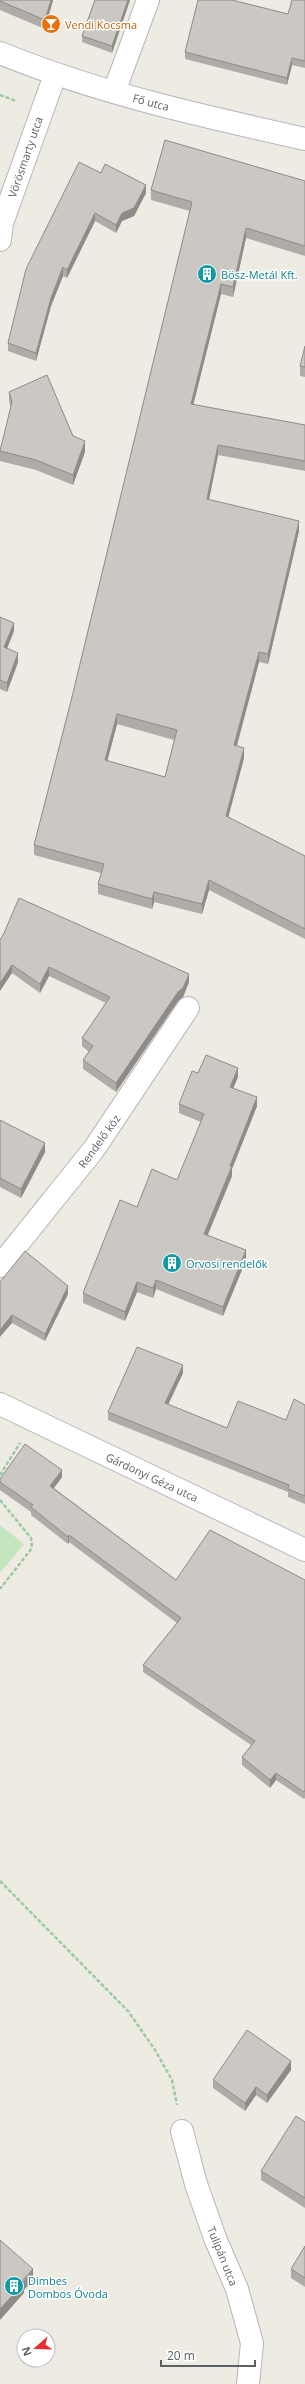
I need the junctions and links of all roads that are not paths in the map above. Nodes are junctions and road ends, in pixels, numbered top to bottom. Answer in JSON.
{"nodes":[{"id":1,"x":148,"y":0,"type":"edge"},
{"id":2,"x":0,"y":53,"type":"edge"},
{"id":3,"x":55,"y":75,"type":"junction"},
{"id":4,"x":114,"y":92,"type":"junction"},
{"id":5,"x":305,"y":139,"type":"edge"},
{"id":6,"x":0,"y":240,"type":"edge"},
{"id":7,"x":188,"y":1008,"type":"dead end"},
{"id":8,"x":0,"y":1266,"type":"edge"},
{"id":9,"x":0,"y":1404,"type":"edge"},
{"id":10,"x":305,"y":1550,"type":"edge"},
{"id":11,"x":182,"y":2131,"type":"road end"},
{"id":12,"x":248,"y":2384,"type":"edge"}],
"edges":[{"from":1,"to":4,"type":"street"},
{"from":2,"to":3,"type":"street","name":"Fő utca"},
{"from":3,"to":4,"type":"street","name":"Fő utca"},
{"from":3,"to":6,"type":"street","name":"Vörösmarty utca"},
{"from":4,"to":5,"type":"street","name":"Fő utca"},
{"from":7,"to":8,"type":"street","name":"Rendelő köz"},
{"from":9,"to":10,"type":"street","name":"Gárdonyi Géza utca"},
{"from":11,"to":12,"type":"street","name":"Tulipán utca"}]}
